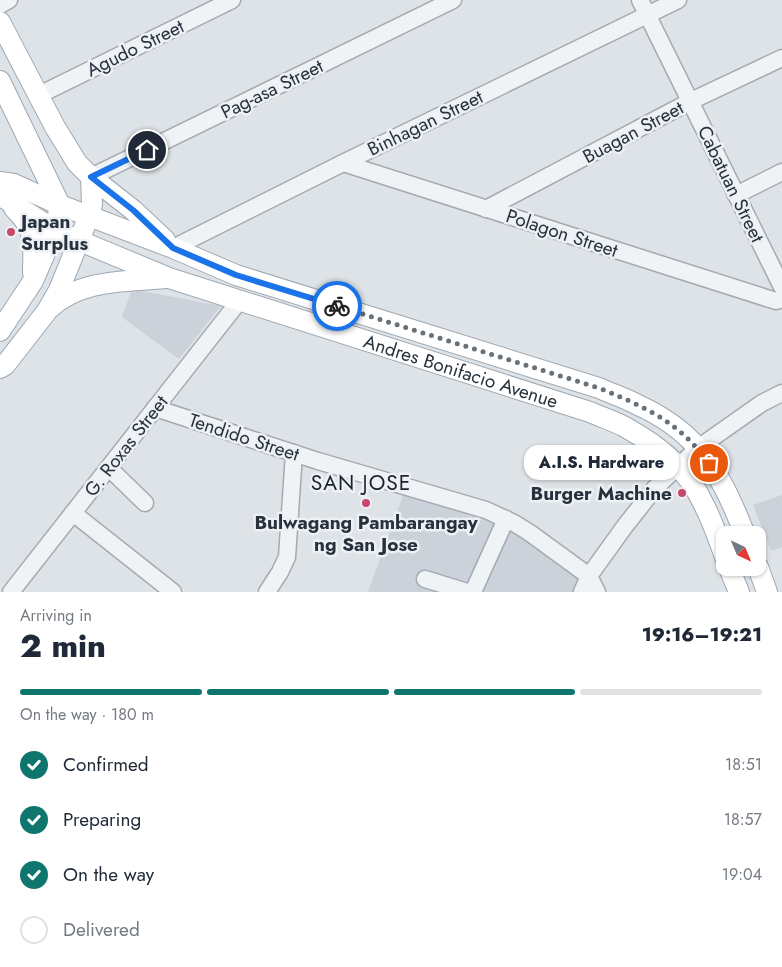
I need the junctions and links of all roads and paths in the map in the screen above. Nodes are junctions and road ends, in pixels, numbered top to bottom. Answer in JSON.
{"nodes":[{"id":1,"x":9,"y":0,"type":"edge"},
{"id":2,"x":232,"y":0,"type":"edge"},
{"id":3,"x":454,"y":0,"type":"edge"},
{"id":4,"x":678,"y":0,"type":"edge"},
{"id":5,"x":0,"y":5,"type":"edge"},
{"id":6,"x":644,"y":7,"type":"edge"},
{"id":7,"x":0,"y":22,"type":"edge"},
{"id":8,"x":782,"y":58,"type":"edge"},
{"id":9,"x":0,"y":81,"type":"edge"},
{"id":10,"x":39,"y":96,"type":"junction"},
{"id":11,"x":691,"y":102,"type":"junction"},
{"id":12,"x":40,"y":163,"type":"junction"},
{"id":13,"x":342,"y":163,"type":"junction"},
{"id":14,"x":782,"y":172,"type":"edge"},
{"id":15,"x":91,"y":177,"type":"junction"},
{"id":16,"x":5,"y":189,"type":"edge"},
{"id":17,"x":736,"y":195,"type":"junction"},
{"id":18,"x":60,"y":206,"type":"junction"},
{"id":19,"x":486,"y":209,"type":"junction"},
{"id":20,"x":90,"y":216,"type":"junction"},
{"id":21,"x":55,"y":230,"type":"junction"},
{"id":22,"x":80,"y":242,"type":"junction"},
{"id":23,"x":173,"y":248,"type":"junction"},
{"id":24,"x":169,"y":278,"type":"junction"},
{"id":25,"x":33,"y":281,"type":"junction"},
{"id":26,"x":781,"y":281,"type":"edge"},
{"id":27,"x":782,"y":299,"type":"edge"},
{"id":28,"x":240,"y":300,"type":"junction"},
{"id":29,"x":47,"y":311,"type":"junction"},
{"id":30,"x":0,"y":331,"type":"edge"},
{"id":31,"x":0,"y":368,"type":"edge"},
{"id":32,"x":782,"y":393,"type":"edge"},
{"id":33,"x":155,"y":408,"type":"junction"},
{"id":34,"x":698,"y":448,"type":"junction"},
{"id":35,"x":294,"y":453,"type":"junction"},
{"id":36,"x":678,"y":466,"type":"junction"},
{"id":37,"x":108,"y":468,"type":"junction"},
{"id":38,"x":145,"y":503,"type":"dead end"},
{"id":39,"x":73,"y":513,"type":"junction"},
{"id":40,"x":506,"y":519,"type":"junction"},
{"id":41,"x":742,"y":526,"type":"edge"},
{"id":42,"x":716,"y":534,"type":"edge"},
{"id":43,"x":589,"y":576,"type":"junction"},
{"id":44,"x":732,"y":576,"type":"edge"},
{"id":45,"x":761,"y":576,"type":"edge"},
{"id":46,"x":425,"y":579,"type":"dead end"},
{"id":47,"x":11,"y":592,"type":"edge"},
{"id":48,"x":173,"y":592,"type":"edge"},
{"id":49,"x":268,"y":592,"type":"edge"},
{"id":50,"x":467,"y":592,"type":"edge"},
{"id":51,"x":473,"y":592,"type":"edge"},
{"id":52,"x":582,"y":592,"type":"edge"},
{"id":53,"x":597,"y":592,"type":"edge"},
{"id":54,"x":739,"y":592,"type":"edge"},
{"id":55,"x":767,"y":592,"type":"edge"}],
"edges":[{"from":1,"to":5,"type":"street"},
{"from":2,"to":10,"type":"street","name":"Agudo Street"},
{"from":3,"to":15,"type":"street","name":"Pag-asa Street"},
{"from":4,"to":6,"type":"street","name":"Binhagan Street"},
{"from":6,"to":11,"type":"street","name":"Cabatuan Street"},
{"from":6,"to":13,"type":"street","name":"Binhagan Street"},
{"from":7,"to":10,"type":"main road"},
{"from":8,"to":11,"type":"street","name":"Buagan Street"},
{"from":9,"to":12,"type":"main road"},
{"from":10,"to":15,"type":"main road"},
{"from":11,"to":17,"type":"street","name":"Cabatuan Street"},
{"from":11,"to":19,"type":"street","name":"Buagan Street"},
{"from":12,"to":16,"type":"main road"},
{"from":12,"to":18,"type":"main road"},
{"from":13,"to":19,"type":"street","name":"Polagon Street"},
{"from":13,"to":23,"type":"street","name":"Binhagan Street"},
{"from":14,"to":17,"type":"street"},
{"from":15,"to":20,"type":"main road"},
{"from":15,"to":23,"type":"main road"},
{"from":16,"to":18,"type":"main road","name":"Andres Bonifacio Avenue"},
{"from":16,"to":21,"type":"main road","name":"Andres Bonifacio Avenue"},
{"from":16,"to":25,"type":"main road"},
{"from":17,"to":26,"type":"street","name":"Cabatuan Street"},
{"from":18,"to":20,"type":"main road","name":"Andres Bonifacio Avenue"},
{"from":18,"to":21,"type":"main road"},
{"from":19,"to":27,"type":"street","name":"Polagon Street"},
{"from":20,"to":22,"type":"main road"},
{"from":20,"to":23,"type":"main road","name":"Andres Bonifacio Avenue"},
{"from":21,"to":22,"type":"main road","name":"Andres Bonifacio Avenue"},
{"from":21,"to":25,"type":"main road"},
{"from":22,"to":24,"type":"main road","name":"Andres Bonifacio Avenue"},
{"from":22,"to":29,"type":"main road"},
{"from":23,"to":34,"type":"main road","name":"Andres Bonifacio Avenue"},
{"from":24,"to":28,"type":"main road","name":"Andres Bonifacio Avenue"},
{"from":24,"to":29,"type":"main road"},
{"from":25,"to":30,"type":"main road"},
{"from":28,"to":33,"type":"street","name":"G. Roxas Street"},
{"from":28,"to":36,"type":"main road","name":"Andres Bonifacio Avenue"},
{"from":29,"to":31,"type":"main road"},
{"from":32,"to":34,"type":"street"},
{"from":33,"to":35,"type":"street","name":"Tendido Street"},
{"from":33,"to":37,"type":"street","name":"G. Roxas Street"},
{"from":34,"to":36,"type":"street"},
{"from":34,"to":41,"type":"main road","name":"Andres Bonifacio Avenue"},
{"from":35,"to":40,"type":"street","name":"Tendido Street"},
{"from":35,"to":49,"type":"street"},
{"from":36,"to":42,"type":"main road","name":"Andres Bonifacio Avenue"},
{"from":36,"to":43,"type":"street"},
{"from":37,"to":38,"type":"street"},
{"from":37,"to":39,"type":"street","name":"G. Roxas Street"},
{"from":39,"to":47,"type":"street","name":"G. Roxas Street"},
{"from":39,"to":48,"type":"street"},
{"from":40,"to":43,"type":"street","name":"Tendido Street"},
{"from":40,"to":51,"type":"street"},
{"from":43,"to":52,"type":"street"},
{"from":43,"to":53,"type":"street","name":"Tendido Street"},
{"from":44,"to":54,"type":"main road"},
{"from":45,"to":55,"type":"main road"},
{"from":46,"to":50,"type":"street"}]}
